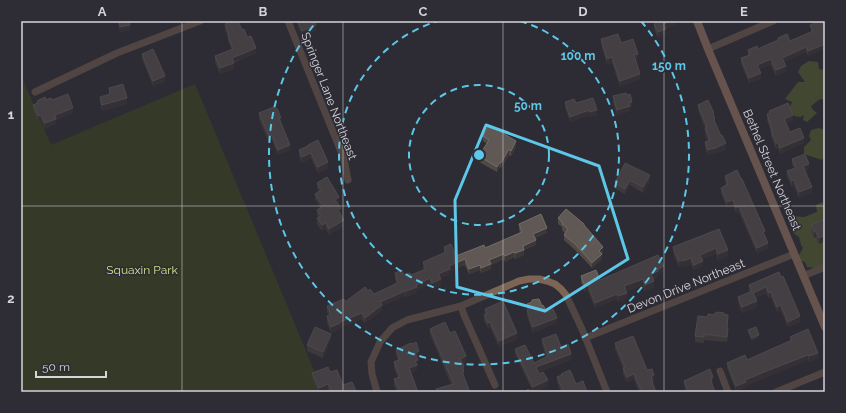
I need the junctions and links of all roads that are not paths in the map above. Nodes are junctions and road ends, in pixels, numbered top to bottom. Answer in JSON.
{"nodes":[{"id":1,"x":200,"y":21,"type":"edge"},
{"id":2,"x":288,"y":21,"type":"edge"},
{"id":3,"x":697,"y":21,"type":"edge"},
{"id":4,"x":773,"y":21,"type":"edge"},
{"id":5,"x":708,"y":49,"type":"junction"},
{"id":6,"x":35,"y":92,"type":"dead end"},
{"id":7,"x":348,"y":180,"type":"dead end"},
{"id":8,"x":794,"y":254,"type":"junction"},
{"id":9,"x":825,"y":267,"type":"edge"},
{"id":10,"x":803,"y":276,"type":"junction"},
{"id":11,"x":461,"y":306,"type":"junction"},
{"id":12,"x":825,"y":327,"type":"edge"},
{"id":13,"x":585,"y":338,"type":"junction"},
{"id":14,"x":720,"y":371,"type":"dead end"},
{"id":15,"x":825,"y":372,"type":"edge"},
{"id":16,"x":495,"y":385,"type":"dead end"},
{"id":17,"x":377,"y":392,"type":"edge"},
{"id":18,"x":607,"y":392,"type":"edge"},
{"id":19,"x":728,"y":392,"type":"edge"},
{"id":20,"x":776,"y":392,"type":"edge"}],
"edges":[{"from":1,"to":6,"type":"street"},
{"from":2,"to":7,"type":"street","name":"Springer Lane Northeast"},
{"from":3,"to":5,"type":"street","name":"Bethel Street Northeast"},
{"from":4,"to":5,"type":"street"},
{"from":5,"to":8,"type":"street","name":"Bethel Street Northeast"},
{"from":8,"to":10,"type":"street","name":"Bethel Street Northeast"},
{"from":8,"to":13,"type":"street","name":"Devon Drive Northeast"},
{"from":9,"to":10,"type":"street"},
{"from":10,"to":12,"type":"street","name":"Bethel Street Northeast"},
{"from":11,"to":13,"type":"street"},
{"from":11,"to":16,"type":"street"},
{"from":11,"to":17,"type":"street"},
{"from":13,"to":18,"type":"street"},
{"from":14,"to":19,"type":"street"},
{"from":15,"to":20,"type":"street"}]}
